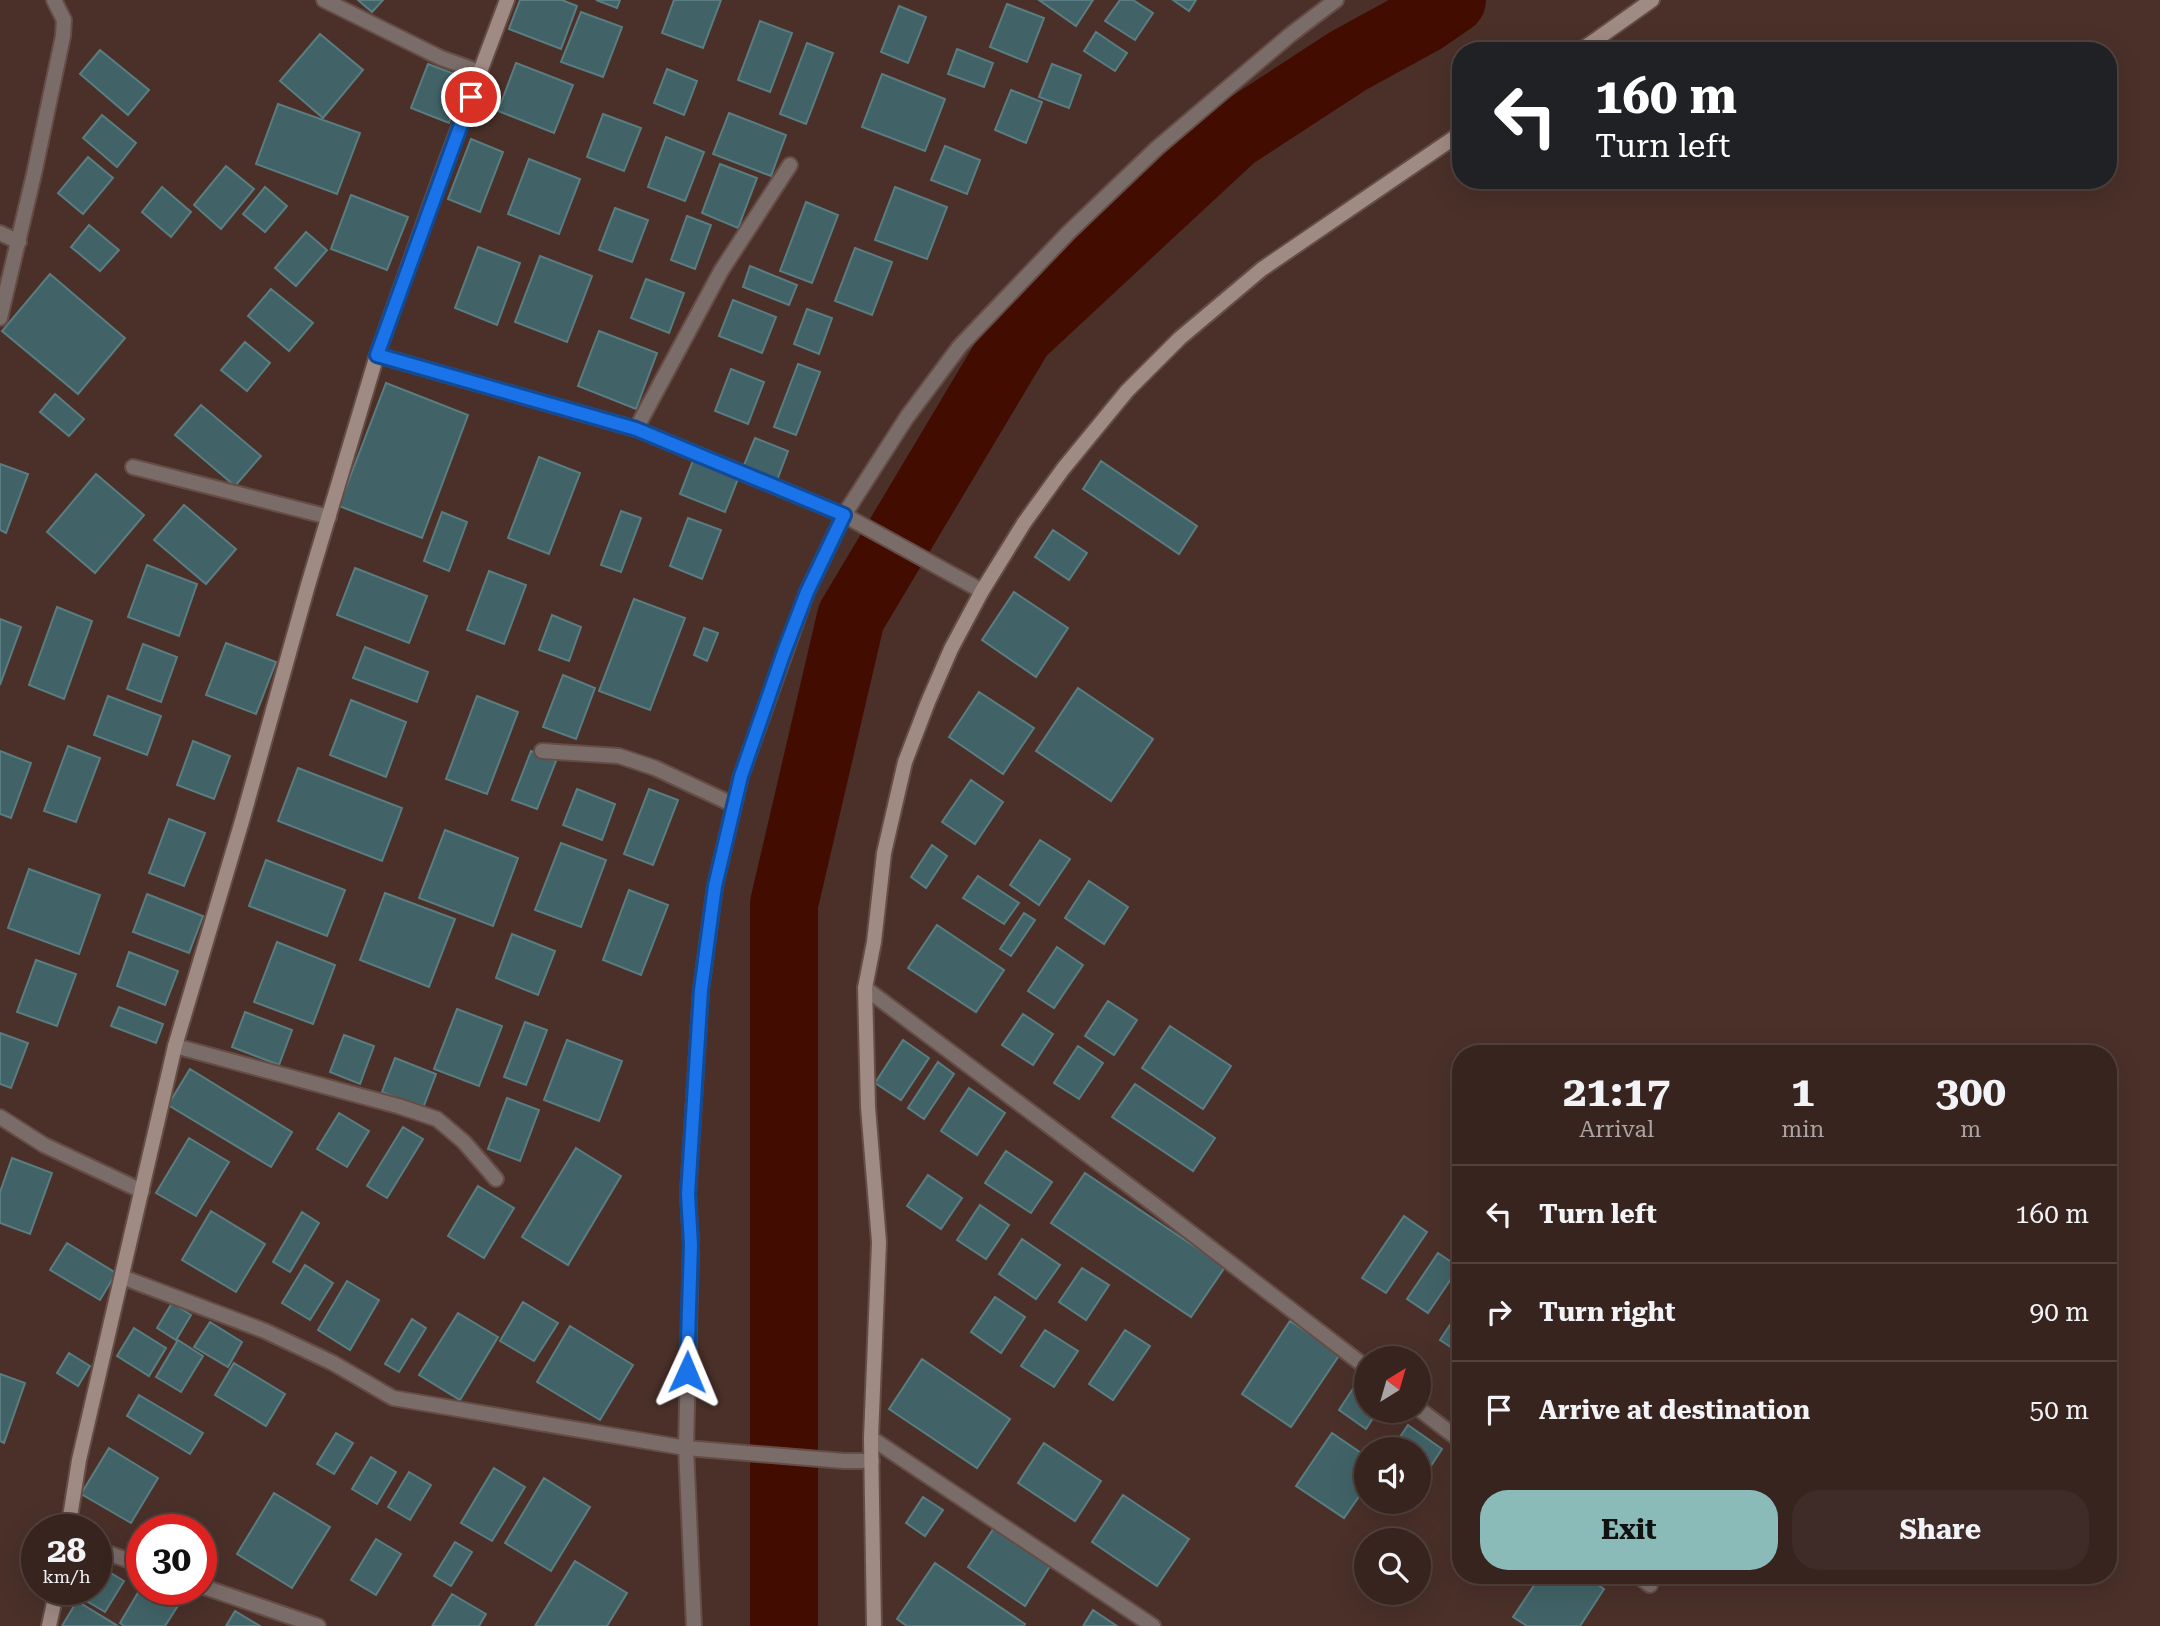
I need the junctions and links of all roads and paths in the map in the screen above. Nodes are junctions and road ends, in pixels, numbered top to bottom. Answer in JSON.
{"nodes":[{"id":1,"x":54,"y":0,"type":"edge"},
{"id":2,"x":324,"y":0,"type":"edge"},
{"id":3,"x":507,"y":0,"type":"edge"},
{"id":4,"x":1336,"y":0,"type":"edge"},
{"id":5,"x":1652,"y":0,"type":"edge"},
{"id":6,"x":1593,"y":42,"type":"edge"},
{"id":7,"x":480,"y":72,"type":"junction"},
{"id":8,"x":1452,"y":139,"type":"edge"},
{"id":9,"x":790,"y":165,"type":"dead end"},
{"id":10,"x":0,"y":233,"type":"edge"},
{"id":11,"x":19,"y":242,"type":"junction"},
{"id":12,"x":0,"y":318,"type":"edge"},
{"id":13,"x":377,"y":355,"type":"junction"},
{"id":14,"x":636,"y":429,"type":"junction"},
{"id":15,"x":133,"y":467,"type":"dead end"},
{"id":16,"x":844,"y":515,"type":"junction"},
{"id":17,"x":329,"y":517,"type":"junction"},
{"id":18,"x":982,"y":591,"type":"junction"},
{"id":19,"x":542,"y":751,"type":"dead end"},
{"id":20,"x":734,"y":805,"type":"junction"},
{"id":21,"x":865,"y":988,"type":"junction"},
{"id":22,"x":175,"y":1046,"type":"junction"},
{"id":23,"x":0,"y":1117,"type":"edge"},
{"id":24,"x":496,"y":1179,"type":"dead end"},
{"id":25,"x":142,"y":1191,"type":"junction"},
{"id":26,"x":122,"y":1277,"type":"junction"},
{"id":27,"x":1354,"y":1358,"type":"edge"},
{"id":28,"x":1432,"y":1419,"type":"edge"},
{"id":29,"x":1452,"y":1434,"type":"edge"},
{"id":30,"x":872,"y":1438,"type":"junction"},
{"id":31,"x":686,"y":1448,"type":"junction"},
{"id":32,"x":872,"y":1461,"type":"junction"},
{"id":33,"x":71,"y":1514,"type":"edge"},
{"id":34,"x":217,"y":1591,"type":"edge"},
{"id":35,"x":54,"y":1605,"type":"edge"},
{"id":36,"x":49,"y":1626,"type":"edge"},
{"id":37,"x":318,"y":1626,"type":"edge"},
{"id":38,"x":694,"y":1626,"type":"edge"},
{"id":39,"x":874,"y":1626,"type":"edge"},
{"id":40,"x":1153,"y":1626,"type":"edge"}],
"edges":[{"from":1,"to":11,"type":"street"},
{"from":2,"to":7,"type":"street"},
{"from":3,"to":7,"type":"street"},
{"from":4,"to":16,"type":"street"},
{"from":5,"to":6,"type":"street"},
{"from":7,"to":13,"type":"street"},
{"from":8,"to":18,"type":"street"},
{"from":9,"to":14,"type":"street"},
{"from":10,"to":11,"type":"street"},
{"from":11,"to":12,"type":"street"},
{"from":13,"to":14,"type":"street"},
{"from":13,"to":17,"type":"street"},
{"from":14,"to":16,"type":"street"},
{"from":15,"to":17,"type":"street"},
{"from":16,"to":18,"type":"street"},
{"from":16,"to":20,"type":"street"},
{"from":17,"to":22,"type":"street"},
{"from":18,"to":21,"type":"street"},
{"from":19,"to":20,"type":"street"},
{"from":20,"to":31,"type":"street"},
{"from":21,"to":27,"type":"street"},
{"from":21,"to":30,"type":"street"},
{"from":22,"to":24,"type":"street"},
{"from":22,"to":25,"type":"street"},
{"from":23,"to":25,"type":"street"},
{"from":25,"to":26,"type":"street"},
{"from":26,"to":31,"type":"street"},
{"from":26,"to":33,"type":"street"},
{"from":28,"to":29,"type":"street"},
{"from":30,"to":32,"type":"street"},
{"from":30,"to":40,"type":"street"},
{"from":31,"to":32,"type":"street"},
{"from":31,"to":38,"type":"street"},
{"from":32,"to":39,"type":"street"},
{"from":34,"to":37,"type":"street"},
{"from":35,"to":36,"type":"street"}]}
